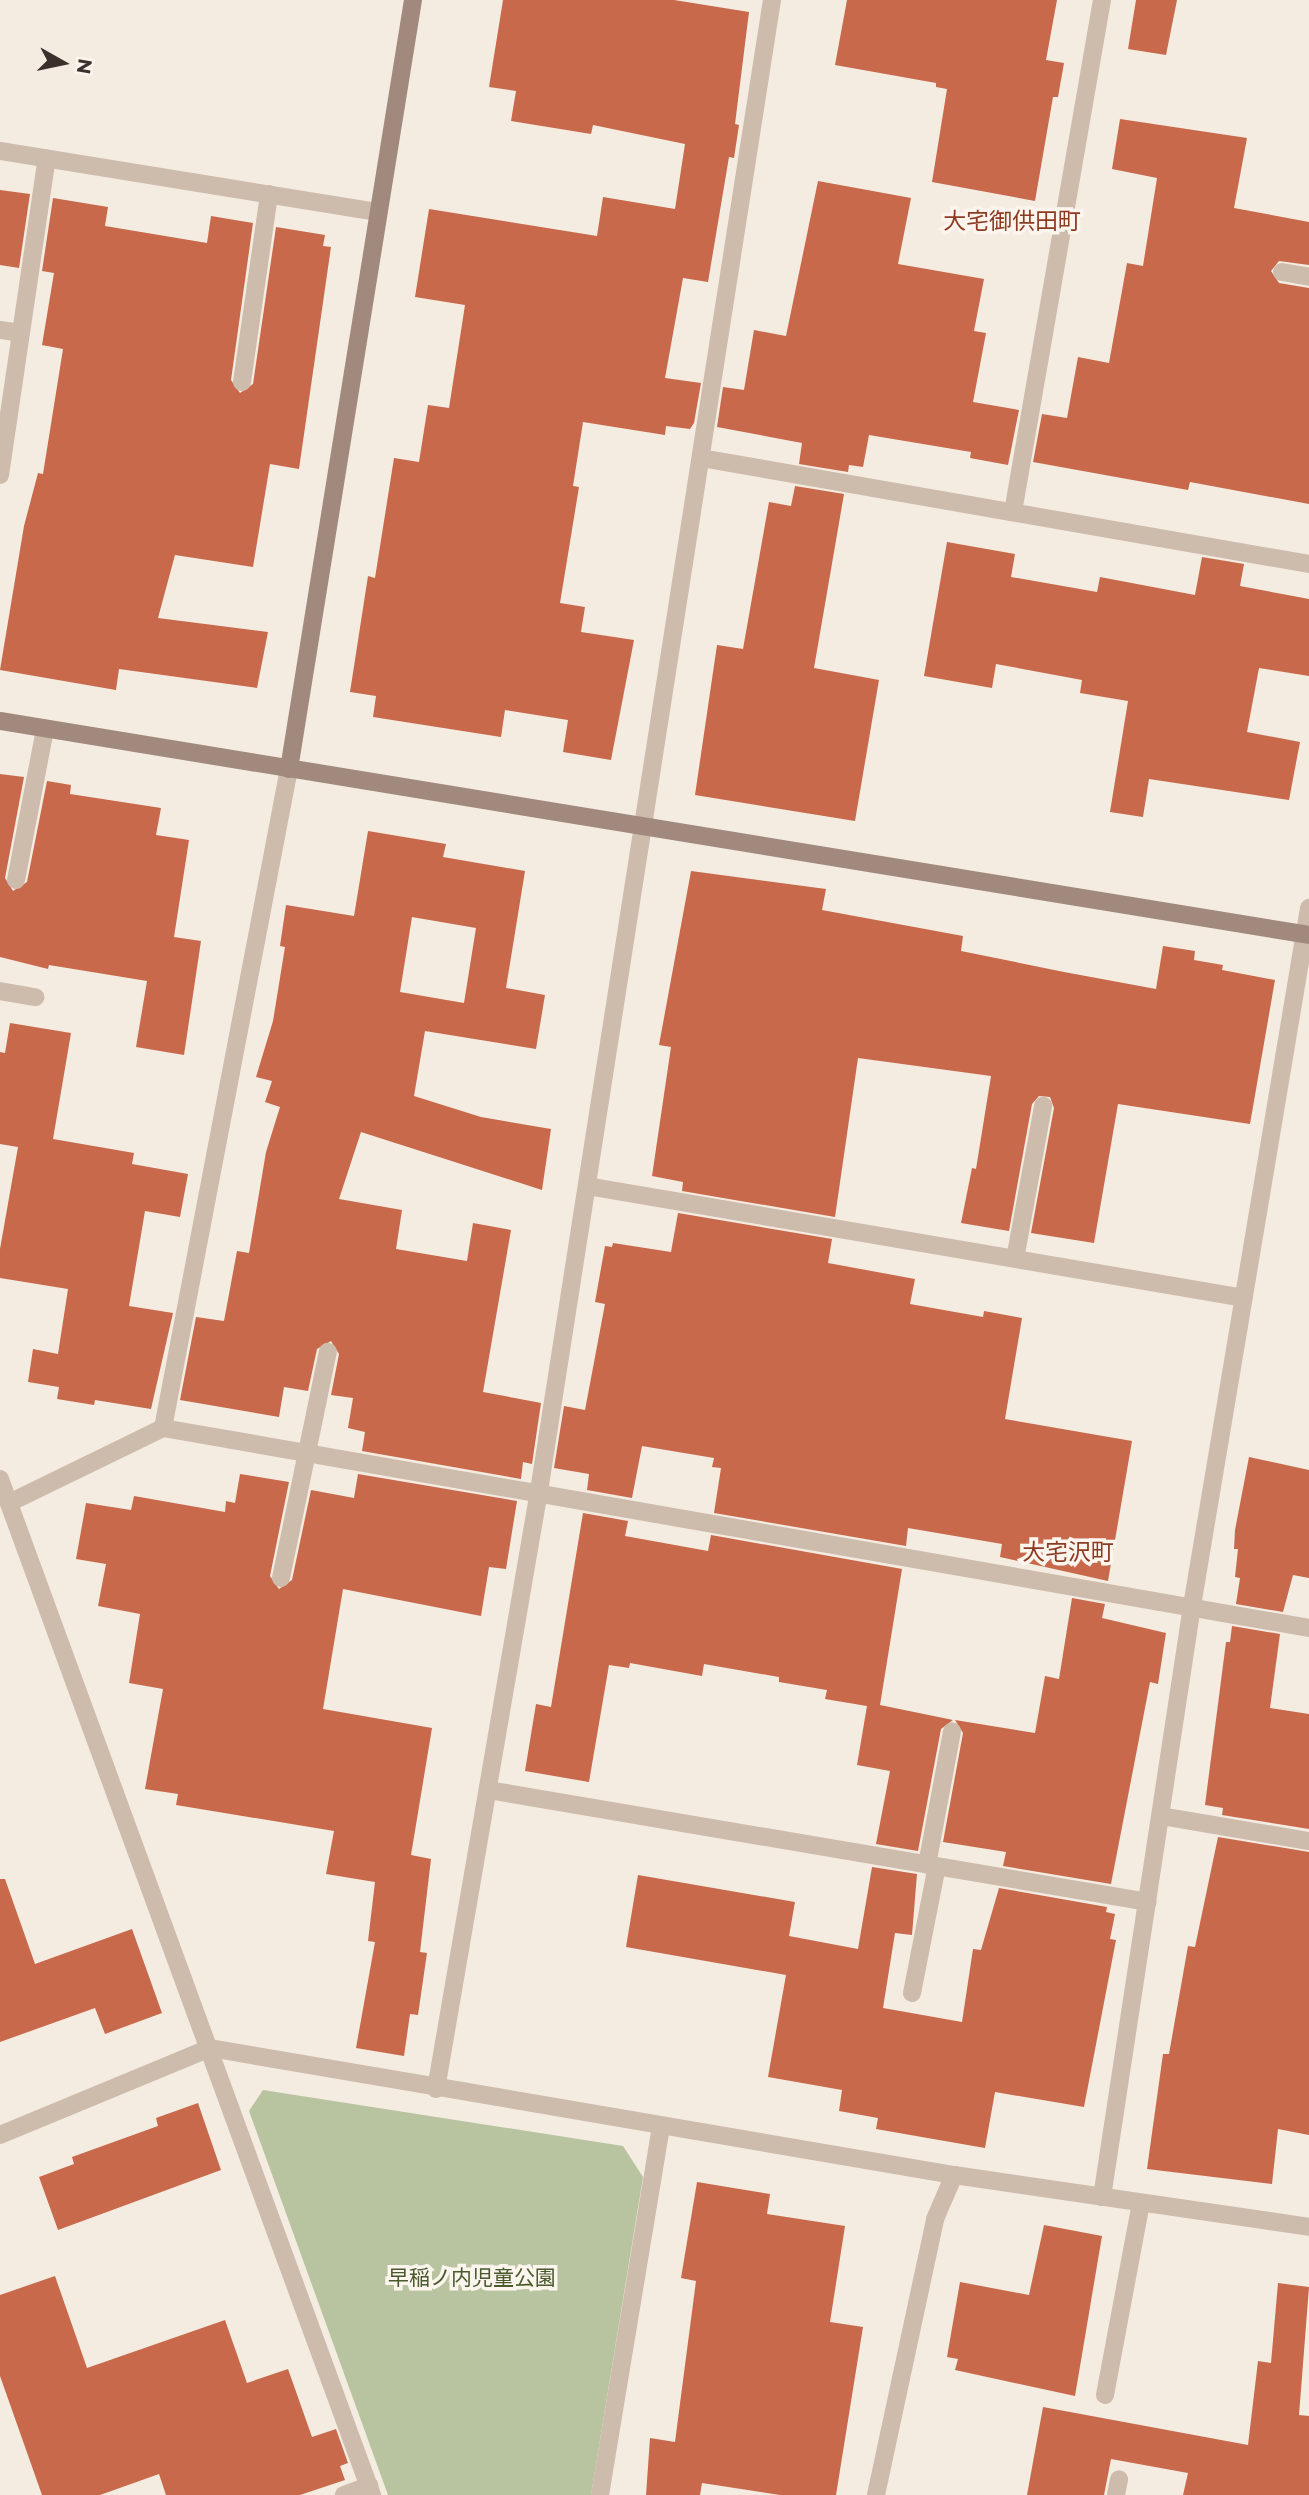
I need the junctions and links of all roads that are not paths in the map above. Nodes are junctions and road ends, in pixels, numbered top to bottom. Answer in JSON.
{"nodes":[{"id":1,"x":413,"y":0,"type":"edge"},
{"id":2,"x":772,"y":0,"type":"edge"},
{"id":3,"x":1102,"y":0,"type":"edge"},
{"id":4,"x":0,"y":150,"type":"edge"},
{"id":5,"x":47,"y":158,"type":"junction"},
{"id":6,"x":268,"y":194,"type":"junction"},
{"id":7,"x":378,"y":212,"type":"junction"},
{"id":8,"x":1282,"y":272,"type":"dead end"},
{"id":9,"x":1309,"y":277,"type":"edge"},
{"id":10,"x":0,"y":330,"type":"edge"},
{"id":11,"x":21,"y":333,"type":"junction"},
{"id":12,"x":242,"y":382,"type":"dead end"},
{"id":13,"x":701,"y":458,"type":"junction"},
{"id":14,"x":0,"y":475,"type":"edge"},
{"id":15,"x":1013,"y":512,"type":"junction"},
{"id":16,"x":1309,"y":564,"type":"edge"},
{"id":17,"x":0,"y":721,"type":"edge"},
{"id":18,"x":45,"y":729,"type":"junction"},
{"id":19,"x":289,"y":769,"type":"junction"},
{"id":20,"x":643,"y":828,"type":"junction"},
{"id":21,"x":16,"y":880,"type":"dead end"},
{"id":22,"x":1309,"y":908,"type":"edge"},
{"id":23,"x":1307,"y":934,"type":"edge"},
{"id":24,"x":0,"y":991,"type":"edge"},
{"id":25,"x":34,"y":997,"type":"dead end"},
{"id":26,"x":1043,"y":1106,"type":"dead end"},
{"id":27,"x":587,"y":1186,"type":"junction"},
{"id":28,"x":1015,"y":1259,"type":"junction"},
{"id":29,"x":1244,"y":1298,"type":"junction"},
{"id":30,"x":328,"y":1352,"type":"dead end"},
{"id":31,"x":163,"y":1427,"type":"junction"},
{"id":32,"x":307,"y":1452,"type":"junction"},
{"id":33,"x":0,"y":1479,"type":"edge"},
{"id":34,"x":539,"y":1491,"type":"junction"},
{"id":35,"x":9,"y":1503,"type":"junction"},
{"id":36,"x":281,"y":1578,"type":"dead end"},
{"id":37,"x":1192,"y":1606,"type":"junction"},
{"id":38,"x":1309,"y":1628,"type":"edge"},
{"id":39,"x":952,"y":1731,"type":"dead end"},
{"id":40,"x":488,"y":1790,"type":"junction"},
{"id":41,"x":1161,"y":1816,"type":"junction"},
{"id":42,"x":1309,"y":1841,"type":"edge"},
{"id":43,"x":932,"y":1866,"type":"junction"},
{"id":44,"x":1148,"y":1902,"type":"junction"},
{"id":45,"x":912,"y":1993,"type":"dead end"},
{"id":46,"x":210,"y":2048,"type":"junction"},
{"id":47,"x":436,"y":2089,"type":"junction"},
{"id":48,"x":662,"y":2127,"type":"junction"},
{"id":49,"x":0,"y":2135,"type":"edge"},
{"id":50,"x":954,"y":2175,"type":"junction"},
{"id":51,"x":1102,"y":2197,"type":"junction"},
{"id":52,"x":1141,"y":2203,"type":"junction"},
{"id":53,"x":1309,"y":2227,"type":"edge"},
{"id":54,"x":1105,"y":2395,"type":"dead end"},
{"id":55,"x":370,"y":2491,"type":"edge"},
{"id":56,"x":344,"y":2495,"type":"edge"},
{"id":57,"x":600,"y":2495,"type":"edge"},
{"id":58,"x":876,"y":2495,"type":"edge"}],
"edges":[{"from":1,"to":7,"type":"street"},
{"from":2,"to":13,"type":"street"},
{"from":3,"to":15,"type":"street"},
{"from":4,"to":5,"type":"street"},
{"from":5,"to":6,"type":"street"},
{"from":5,"to":11,"type":"street"},
{"from":6,"to":7,"type":"street"},
{"from":6,"to":12,"type":"street"},
{"from":7,"to":19,"type":"street"},
{"from":8,"to":9,"type":"street"},
{"from":10,"to":11,"type":"street"},
{"from":11,"to":14,"type":"street"},
{"from":13,"to":15,"type":"street"},
{"from":13,"to":20,"type":"street"},
{"from":15,"to":16,"type":"street"},
{"from":17,"to":18,"type":"street"},
{"from":18,"to":19,"type":"street"},
{"from":18,"to":21,"type":"street"},
{"from":19,"to":20,"type":"street"},
{"from":19,"to":31,"type":"street"},
{"from":20,"to":23,"type":"street"},
{"from":20,"to":27,"type":"street"},
{"from":22,"to":23,"type":"street"},
{"from":23,"to":29,"type":"street"},
{"from":24,"to":25,"type":"street"},
{"from":26,"to":28,"type":"street"},
{"from":27,"to":28,"type":"street"},
{"from":27,"to":34,"type":"street"},
{"from":28,"to":29,"type":"street"},
{"from":29,"to":37,"type":"street"},
{"from":30,"to":32,"type":"street"},
{"from":31,"to":32,"type":"street"},
{"from":31,"to":35,"type":"street"},
{"from":32,"to":34,"type":"street"},
{"from":32,"to":36,"type":"street"},
{"from":33,"to":35,"type":"street"},
{"from":34,"to":37,"type":"street"},
{"from":34,"to":40,"type":"street"},
{"from":35,"to":46,"type":"street"},
{"from":37,"to":38,"type":"street"},
{"from":37,"to":41,"type":"street"},
{"from":39,"to":43,"type":"street"},
{"from":40,"to":43,"type":"street"},
{"from":40,"to":47,"type":"street"},
{"from":41,"to":42,"type":"street"},
{"from":41,"to":44,"type":"street"},
{"from":43,"to":44,"type":"street"},
{"from":43,"to":45,"type":"street"},
{"from":44,"to":51,"type":"street"},
{"from":46,"to":47,"type":"street"},
{"from":46,"to":49,"type":"street"},
{"from":46,"to":55,"type":"street"},
{"from":47,"to":48,"type":"street"},
{"from":48,"to":50,"type":"street"},
{"from":48,"to":57,"type":"street"},
{"from":50,"to":51,"type":"street"},
{"from":50,"to":58,"type":"street"},
{"from":51,"to":52,"type":"street"},
{"from":52,"to":53,"type":"street"},
{"from":52,"to":54,"type":"street"},
{"from":55,"to":56,"type":"street"}]}
